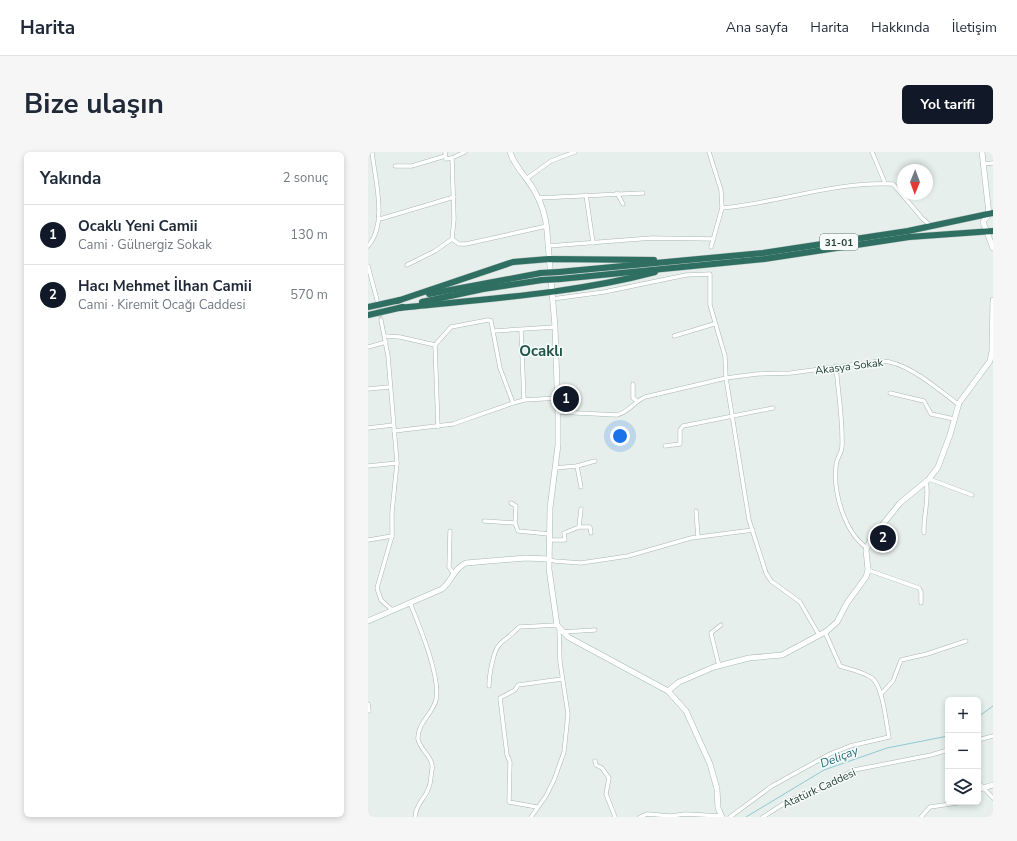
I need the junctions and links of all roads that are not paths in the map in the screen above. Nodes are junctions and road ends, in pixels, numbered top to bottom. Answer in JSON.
{"nodes":[{"id":1,"x":372,"y":152,"type":"edge"},
{"id":2,"x":465,"y":152,"type":"edge"},
{"id":3,"x":510,"y":152,"type":"edge"},
{"id":4,"x":575,"y":152,"type":"edge"},
{"id":5,"x":709,"y":152,"type":"edge"},
{"id":6,"x":872,"y":152,"type":"edge"},
{"id":7,"x":982,"y":152,"type":"edge"},
{"id":8,"x":445,"y":154,"type":"edge"},
{"id":9,"x":452,"y":158,"type":"junction"},
{"id":10,"x":993,"y":163,"type":"edge"},
{"id":11,"x":983,"y":164,"type":"junction"},
{"id":12,"x":395,"y":166,"type":"dead end"},
{"id":13,"x":526,"y":179,"type":"junction"},
{"id":14,"x":885,"y":183,"type":"junction"},
{"id":15,"x":617,"y":193,"type":"junction"},
{"id":16,"x":643,"y":193,"type":"dead end"},
{"id":17,"x":586,"y":195,"type":"junction"},
{"id":18,"x":454,"y":197,"type":"junction"},
{"id":19,"x":538,"y":198,"type":"junction"},
{"id":20,"x":623,"y":204,"type":"dead end"},
{"id":21,"x":722,"y":208,"type":"junction"},
{"id":22,"x":992,"y":214,"type":"edge"},
{"id":23,"x":380,"y":219,"type":"junction"},
{"id":24,"x":547,"y":226,"type":"junction"},
{"id":25,"x":932,"y":226,"type":"junction"},
{"id":26,"x":990,"y":231,"type":"edge"},
{"id":27,"x":452,"y":239,"type":"junction"},
{"id":28,"x":714,"y":239,"type":"junction"},
{"id":29,"x":593,"y":243,"type":"junction"},
{"id":30,"x":368,"y":246,"type":"edge"},
{"id":31,"x":548,"y":246,"type":"junction"},
{"id":32,"x":711,"y":247,"type":"dead end"},
{"id":33,"x":993,"y":248,"type":"edge"},
{"id":34,"x":549,"y":259,"type":"junction"},
{"id":35,"x":684,"y":264,"type":"junction"},
{"id":36,"x":368,"y":266,"type":"edge"},
{"id":37,"x":407,"y":266,"type":"dead end"},
{"id":38,"x":373,"y":287,"type":"junction"},
{"id":39,"x":368,"y":288,"type":"edge"},
{"id":40,"x":552,"y":291,"type":"junction"},
{"id":41,"x":552,"y":298,"type":"junction"},
{"id":42,"x":377,"y":300,"type":"tunnel mouth"},
{"id":43,"x":993,"y":300,"type":"edge"},
{"id":44,"x":397,"y":301,"type":"junction"},
{"id":45,"x":368,"y":307,"type":"edge"},
{"id":46,"x":399,"y":308,"type":"junction"},
{"id":47,"x":368,"y":315,"type":"edge"},
{"id":48,"x":381,"y":320,"type":"tunnel mouth"},
{"id":49,"x":714,"y":324,"type":"junction"},
{"id":50,"x":555,"y":327,"type":"junction"},
{"id":51,"x":521,"y":330,"type":"junction"},
{"id":52,"x":494,"y":331,"type":"junction"},
{"id":53,"x":385,"y":336,"type":"junction"},
{"id":54,"x":674,"y":336,"type":"dead end"},
{"id":55,"x":386,"y":342,"type":"junction"},
{"id":56,"x":435,"y":345,"type":"junction"},
{"id":57,"x":368,"y":347,"type":"edge"},
{"id":58,"x":836,"y":366,"type":"junction"},
{"id":59,"x":726,"y":378,"type":"junction"},
{"id":60,"x":633,"y":384,"type":"dead end"},
{"id":61,"x":390,"y":387,"type":"junction"},
{"id":62,"x":368,"y":389,"type":"edge"},
{"id":63,"x":890,"y":392,"type":"dead end"},
{"id":64,"x":558,"y":398,"type":"junction"},
{"id":65,"x":524,"y":400,"type":"junction"},
{"id":66,"x":637,"y":401,"type":"junction"},
{"id":67,"x":513,"y":403,"type":"junction"},
{"id":68,"x":959,"y":405,"type":"junction"},
{"id":69,"x":773,"y":408,"type":"dead end"},
{"id":70,"x":558,"y":412,"type":"junction"},
{"id":71,"x":733,"y":416,"type":"junction"},
{"id":72,"x":954,"y":419,"type":"junction"},
{"id":73,"x":393,"y":425,"type":"junction"},
{"id":74,"x":438,"y":427,"type":"junction"},
{"id":75,"x":368,"y":428,"type":"edge"},
{"id":76,"x":394,"y":431,"type":"junction"},
{"id":77,"x":665,"y":446,"type":"dead end"},
{"id":78,"x":595,"y":461,"type":"dead end"},
{"id":79,"x":397,"y":463,"type":"junction"},
{"id":80,"x":368,"y":466,"type":"edge"},
{"id":81,"x":577,"y":466,"type":"junction"},
{"id":82,"x":555,"y":468,"type":"junction"},
{"id":83,"x":928,"y":480,"type":"junction"},
{"id":84,"x":581,"y":488,"type":"dead end"},
{"id":85,"x":972,"y":495,"type":"dead end"},
{"id":86,"x":511,"y":503,"type":"dead end"},
{"id":87,"x":581,"y":509,"type":"dead end"},
{"id":88,"x":696,"y":511,"type":"dead end"},
{"id":89,"x":484,"y":521,"type":"dead end"},
{"id":90,"x":515,"y":523,"type":"junction"},
{"id":91,"x":579,"y":527,"type":"junction"},
{"id":92,"x":753,"y":530,"type":"junction"},
{"id":93,"x":450,"y":531,"type":"dead end"},
{"id":94,"x":591,"y":533,"type":"dead end"},
{"id":95,"x":549,"y":534,"type":"junction"},
{"id":96,"x":924,"y":534,"type":"dead end"},
{"id":97,"x":392,"y":536,"type":"junction"},
{"id":98,"x":698,"y":537,"type":"junction"},
{"id":99,"x":368,"y":540,"type":"edge"},
{"id":100,"x":549,"y":540,"type":"junction"},
{"id":101,"x":867,"y":548,"type":"junction"},
{"id":102,"x":549,"y":559,"type":"junction"},
{"id":103,"x":868,"y":570,"type":"junction"},
{"id":104,"x":454,"y":574,"type":"junction"},
{"id":105,"x":410,"y":603,"type":"junction"},
{"id":106,"x":921,"y":603,"type":"dead end"},
{"id":107,"x":392,"y":610,"type":"junction"},
{"id":108,"x":368,"y":621,"type":"edge"},
{"id":109,"x":721,"y":625,"type":"dead end"},
{"id":110,"x":559,"y":628,"type":"junction"},
{"id":111,"x":595,"y":630,"type":"dead end"},
{"id":112,"x":825,"y":632,"type":"junction"},
{"id":113,"x":819,"y":636,"type":"junction"},
{"id":114,"x":966,"y":641,"type":"dead end"},
{"id":115,"x":719,"y":666,"type":"junction"},
{"id":116,"x":562,"y":679,"type":"junction"},
{"id":117,"x":489,"y":686,"type":"dead end"},
{"id":118,"x":668,"y":691,"type":"junction"},
{"id":119,"x":880,"y":694,"type":"junction"},
{"id":120,"x":368,"y":704,"type":"edge"},
{"id":121,"x":369,"y":711,"type":"edge"},
{"id":122,"x":993,"y":736,"type":"edge"},
{"id":123,"x":981,"y":739,"type":"edge"},
{"id":124,"x":945,"y":751,"type":"edge"},
{"id":125,"x":595,"y":761,"type":"dead end"},
{"id":126,"x":993,"y":785,"type":"edge"},
{"id":127,"x":981,"y":786,"type":"edge"},
{"id":128,"x":983,"y":788,"type":"junction"},
{"id":129,"x":993,"y":798,"type":"edge"},
{"id":130,"x":945,"y":805,"type":"edge"},
{"id":131,"x":537,"y":807,"type":"junction"},
{"id":132,"x":415,"y":817,"type":"edge"},
{"id":133,"x":531,"y":817,"type":"edge"},
{"id":134,"x":615,"y":817,"type":"edge"},
{"id":135,"x":640,"y":817,"type":"edge"},
{"id":136,"x":722,"y":817,"type":"edge"},
{"id":137,"x":730,"y":817,"type":"edge"},
{"id":138,"x":763,"y":817,"type":"edge"},
{"id":139,"x":921,"y":817,"type":"edge"}],
"edges":[{"from":1,"to":23,"type":"street"},
{"from":2,"to":9,"type":"street"},
{"from":3,"to":13,"type":"street"},
{"from":4,"to":13,"type":"street"},
{"from":5,"to":21,"type":"street"},
{"from":6,"to":14,"type":"street"},
{"from":7,"to":11,"type":"street"},
{"from":8,"to":9,"type":"street"},
{"from":8,"to":12,"type":"street"},
{"from":9,"to":18,"type":"street"},
{"from":10,"to":11,"type":"street"},
{"from":11,"to":22,"type":"street"},
{"from":13,"to":19,"type":"street"},
{"from":14,"to":21,"type":"street"},
{"from":14,"to":25,"type":"street"},
{"from":15,"to":16,"type":"street"},
{"from":15,"to":17,"type":"street"},
{"from":15,"to":20,"type":"street"},
{"from":17,"to":19,"type":"street"},
{"from":17,"to":29,"type":"street"},
{"from":18,"to":23,"type":"street"},
{"from":18,"to":27,"type":"street"},
{"from":19,"to":24,"type":"street"},
{"from":21,"to":28,"type":"street"},
{"from":22,"to":25,"type":"highway","number":"31-01"},
{"from":22,"to":26,"type":"street"},
{"from":23,"to":30,"type":"street"},
{"from":24,"to":27,"type":"street"},
{"from":24,"to":31,"type":"street"},
{"from":25,"to":35,"type":"highway","number":"31-01"},
{"from":26,"to":33,"type":"street"},
{"from":26,"to":35,"type":"highway","number":"31-01"},
{"from":27,"to":37,"type":"street"},
{"from":28,"to":29,"type":"street"},
{"from":28,"to":32,"type":"street"},
{"from":29,"to":31,"type":"street"},
{"from":31,"to":34,"type":"street"},
{"from":34,"to":35,"type":"highway","number":"31-01"},
{"from":34,"to":40,"type":"street"},
{"from":34,"to":44,"type":"highway"},
{"from":35,"to":40,"type":"highway","number":"31-01"},
{"from":35,"to":44,"type":"highway","bridge":true},
{"from":35,"to":46,"type":"highway","bridge":true},
{"from":36,"to":38,"type":"street"},
{"from":38,"to":39,"type":"street"},
{"from":38,"to":42,"type":"street"},
{"from":40,"to":41,"type":"street"},
{"from":40,"to":46,"type":"highway"},
{"from":41,"to":49,"type":"street"},
{"from":41,"to":50,"type":"street"},
{"from":43,"to":68,"type":"street"},
{"from":44,"to":45,"type":"highway"},
{"from":46,"to":47,"type":"highway"},
{"from":48,"to":53,"type":"street"},
{"from":49,"to":54,"type":"street"},
{"from":49,"to":59,"type":"street"},
{"from":50,"to":51,"type":"street"},
{"from":50,"to":64,"type":"street"},
{"from":51,"to":52,"type":"street"},
{"from":51,"to":65,"type":"street"},
{"from":52,"to":56,"type":"street"},
{"from":52,"to":67,"type":"street"},
{"from":53,"to":55,"type":"street"},
{"from":53,"to":56,"type":"street"},
{"from":55,"to":57,"type":"street"},
{"from":55,"to":61,"type":"street"},
{"from":56,"to":74,"type":"street"},
{"from":58,"to":59,"type":"street","name":"Akasya Sokak"},
{"from":58,"to":68,"type":"street","name":"Akasya Sokak"},
{"from":58,"to":101,"type":"street"},
{"from":59,"to":66,"type":"street","name":"Akasya Sokak"},
{"from":59,"to":71,"type":"street"},
{"from":60,"to":66,"type":"street"},
{"from":61,"to":62,"type":"street"},
{"from":61,"to":73,"type":"street"},
{"from":63,"to":72,"type":"street"},
{"from":64,"to":65,"type":"street"},
{"from":64,"to":70,"type":"street"},
{"from":65,"to":67,"type":"street"},
{"from":66,"to":70,"type":"street"},
{"from":67,"to":74,"type":"street"},
{"from":68,"to":72,"type":"street"},
{"from":69,"to":71,"type":"street"},
{"from":70,"to":82,"type":"street"},
{"from":71,"to":77,"type":"street"},
{"from":71,"to":92,"type":"street"},
{"from":72,"to":83,"type":"street"},
{"from":73,"to":75,"type":"street"},
{"from":73,"to":76,"type":"street"},
{"from":74,"to":76,"type":"street"},
{"from":76,"to":79,"type":"street"},
{"from":78,"to":81,"type":"street"},
{"from":79,"to":80,"type":"street"},
{"from":79,"to":97,"type":"street"},
{"from":81,"to":82,"type":"street"},
{"from":81,"to":84,"type":"street"},
{"from":82,"to":95,"type":"street"},
{"from":83,"to":85,"type":"street"},
{"from":83,"to":96,"type":"street"},
{"from":83,"to":101,"type":"street"},
{"from":86,"to":90,"type":"street"},
{"from":87,"to":91,"type":"street"},
{"from":88,"to":98,"type":"street"},
{"from":89,"to":90,"type":"street"},
{"from":90,"to":95,"type":"street"},
{"from":91,"to":94,"type":"street"},
{"from":91,"to":100,"type":"street"},
{"from":92,"to":98,"type":"street"},
{"from":92,"to":113,"type":"street"},
{"from":93,"to":104,"type":"street"},
{"from":95,"to":100,"type":"street"},
{"from":97,"to":99,"type":"street"},
{"from":97,"to":107,"type":"street"},
{"from":98,"to":102,"type":"street"},
{"from":100,"to":102,"type":"street"},
{"from":101,"to":103,"type":"street"},
{"from":102,"to":104,"type":"street"},
{"from":102,"to":110,"type":"street"},
{"from":103,"to":106,"type":"street"},
{"from":103,"to":112,"type":"street"},
{"from":104,"to":105,"type":"street"},
{"from":105,"to":107,"type":"street"},
{"from":105,"to":132,"type":"street"},
{"from":107,"to":108,"type":"street"},
{"from":109,"to":115,"type":"street"},
{"from":110,"to":111,"type":"street"},
{"from":110,"to":116,"type":"street"},
{"from":110,"to":117,"type":"street"},
{"from":110,"to":118,"type":"street"},
{"from":112,"to":113,"type":"street"},
{"from":112,"to":119,"type":"street"},
{"from":113,"to":115,"type":"street"},
{"from":114,"to":119,"type":"street"},
{"from":115,"to":118,"type":"street"},
{"from":116,"to":131,"type":"street"},
{"from":116,"to":131,"type":"street"},
{"from":118,"to":136,"type":"street"},
{"from":119,"to":137,"type":"street"},
{"from":120,"to":121,"type":"street"},
{"from":122,"to":123,"type":"street"},
{"from":124,"to":138,"type":"street","name":"Atatürk Caddesi"},
{"from":125,"to":134,"type":"street"},
{"from":126,"to":128,"type":"street"},
{"from":127,"to":128,"type":"street"},
{"from":128,"to":129,"type":"street"},
{"from":130,"to":139,"type":"street"},
{"from":131,"to":133,"type":"street"},
{"from":135,"to":136,"type":"street"}]}
